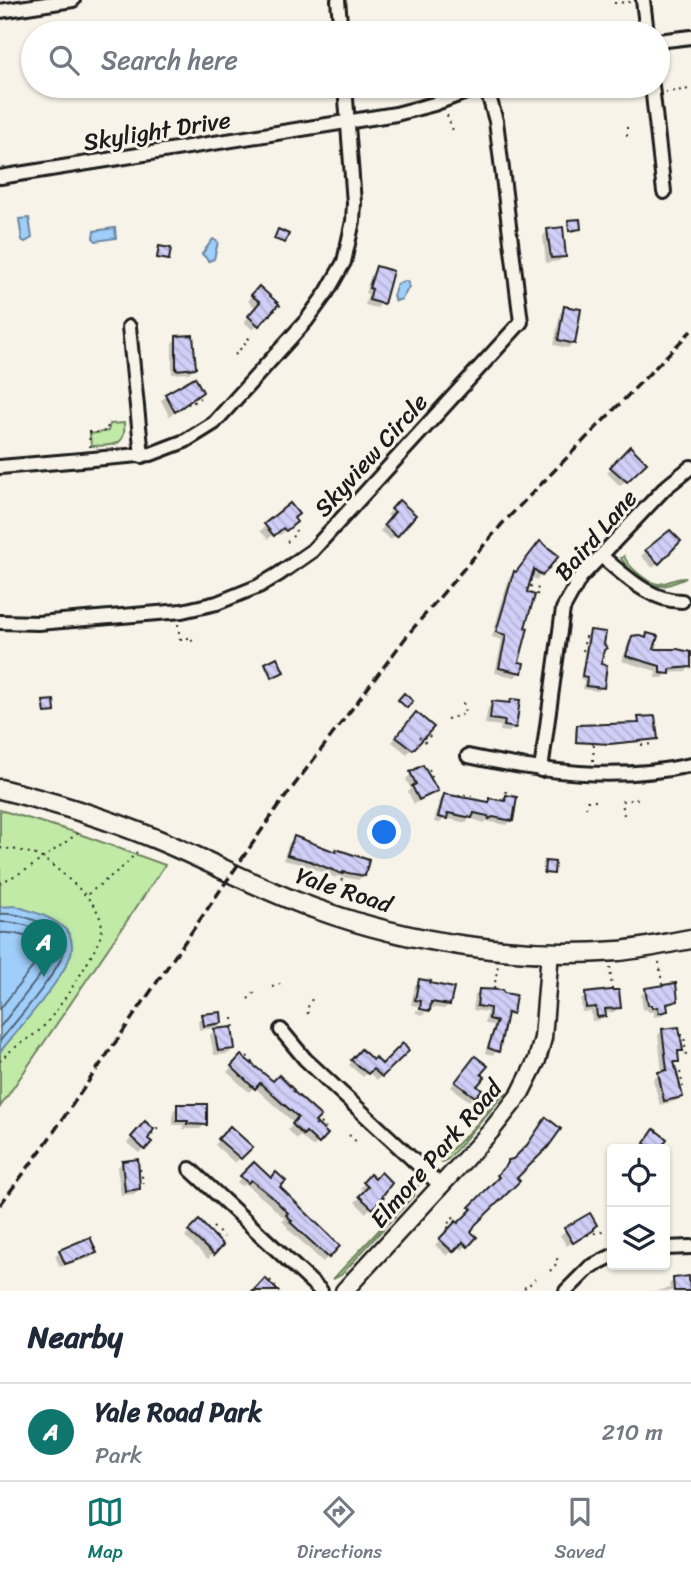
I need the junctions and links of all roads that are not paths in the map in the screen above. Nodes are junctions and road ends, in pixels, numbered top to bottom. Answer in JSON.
{"nodes":[{"id":1,"x":73,"y":0,"type":"edge"},
{"id":2,"x":338,"y":0,"type":"edge"},
{"id":3,"x":637,"y":1,"type":"edge"},
{"id":4,"x":0,"y":11,"type":"edge"},
{"id":5,"x":340,"y":21,"type":"edge"},
{"id":6,"x":643,"y":21,"type":"edge"},
{"id":7,"x":691,"y":37,"type":"edge"},
{"id":8,"x":670,"y":40,"type":"edge"},
{"id":9,"x":346,"y":98,"type":"edge"},
{"id":10,"x":448,"y":98,"type":"edge"},
{"id":11,"x":488,"y":98,"type":"edge"},
{"id":12,"x":654,"y":98,"type":"edge"},
{"id":13,"x":348,"y":121,"type":"junction"},
{"id":14,"x":0,"y":177,"type":"edge"},
{"id":15,"x":664,"y":192,"type":"dead end"},
{"id":16,"x":129,"y":327,"type":"dead end"},
{"id":17,"x":142,"y":456,"type":"junction"},
{"id":18,"x":0,"y":467,"type":"edge"},
{"id":19,"x":691,"y":467,"type":"edge"},
{"id":20,"x":601,"y":556,"type":"junction"},
{"id":21,"x":682,"y":601,"type":"dead end"},
{"id":22,"x":0,"y":622,"type":"edge"},
{"id":23,"x":468,"y":756,"type":"dead end"},
{"id":24,"x":691,"y":765,"type":"edge"},
{"id":25,"x":541,"y":770,"type":"junction"},
{"id":26,"x":0,"y":789,"type":"edge"},
{"id":27,"x":691,"y":939,"type":"edge"},
{"id":28,"x":550,"y":952,"type":"junction"},
{"id":29,"x":281,"y":1030,"type":"dead end"},
{"id":30,"x":190,"y":1169,"type":"dead end"},
{"id":31,"x":440,"y":1185,"type":"junction"},
{"id":32,"x":691,"y":1247,"type":"edge"},
{"id":33,"x":670,"y":1248,"type":"edge"},
{"id":34,"x":607,"y":1258,"type":"edge"},
{"id":35,"x":321,"y":1291,"type":"edge"},
{"id":36,"x":344,"y":1291,"type":"edge"},
{"id":37,"x":566,"y":1291,"type":"edge"}],
"edges":[{"from":1,"to":4,"type":"street"},
{"from":2,"to":5,"type":"street"},
{"from":3,"to":6,"type":"street"},
{"from":7,"to":8,"type":"street"},
{"from":9,"to":13,"type":"street"},
{"from":10,"to":13,"type":"street","name":"Skylight Drive"},
{"from":11,"to":22,"type":"street","name":"Skyview Circle"},
{"from":12,"to":15,"type":"street"},
{"from":13,"to":14,"type":"street","name":"Skylight Drive"},
{"from":13,"to":17,"type":"street"},
{"from":16,"to":17,"type":"street"},
{"from":17,"to":18,"type":"street"},
{"from":19,"to":20,"type":"street","name":"Baird Lane"},
{"from":20,"to":21,"type":"street"},
{"from":20,"to":25,"type":"street","name":"Baird Lane"},
{"from":23,"to":25,"type":"street"},
{"from":24,"to":25,"type":"street"},
{"from":26,"to":28,"type":"main road","name":"Yale Road"},
{"from":27,"to":28,"type":"main road","name":"Yale Road"},
{"from":28,"to":31,"type":"street","name":"Elmore Park Road"},
{"from":29,"to":31,"type":"street"},
{"from":30,"to":35,"type":"street"},
{"from":31,"to":36,"type":"street","name":"Elmore Park Road"},
{"from":32,"to":33,"type":"street"},
{"from":34,"to":37,"type":"street"}]}
